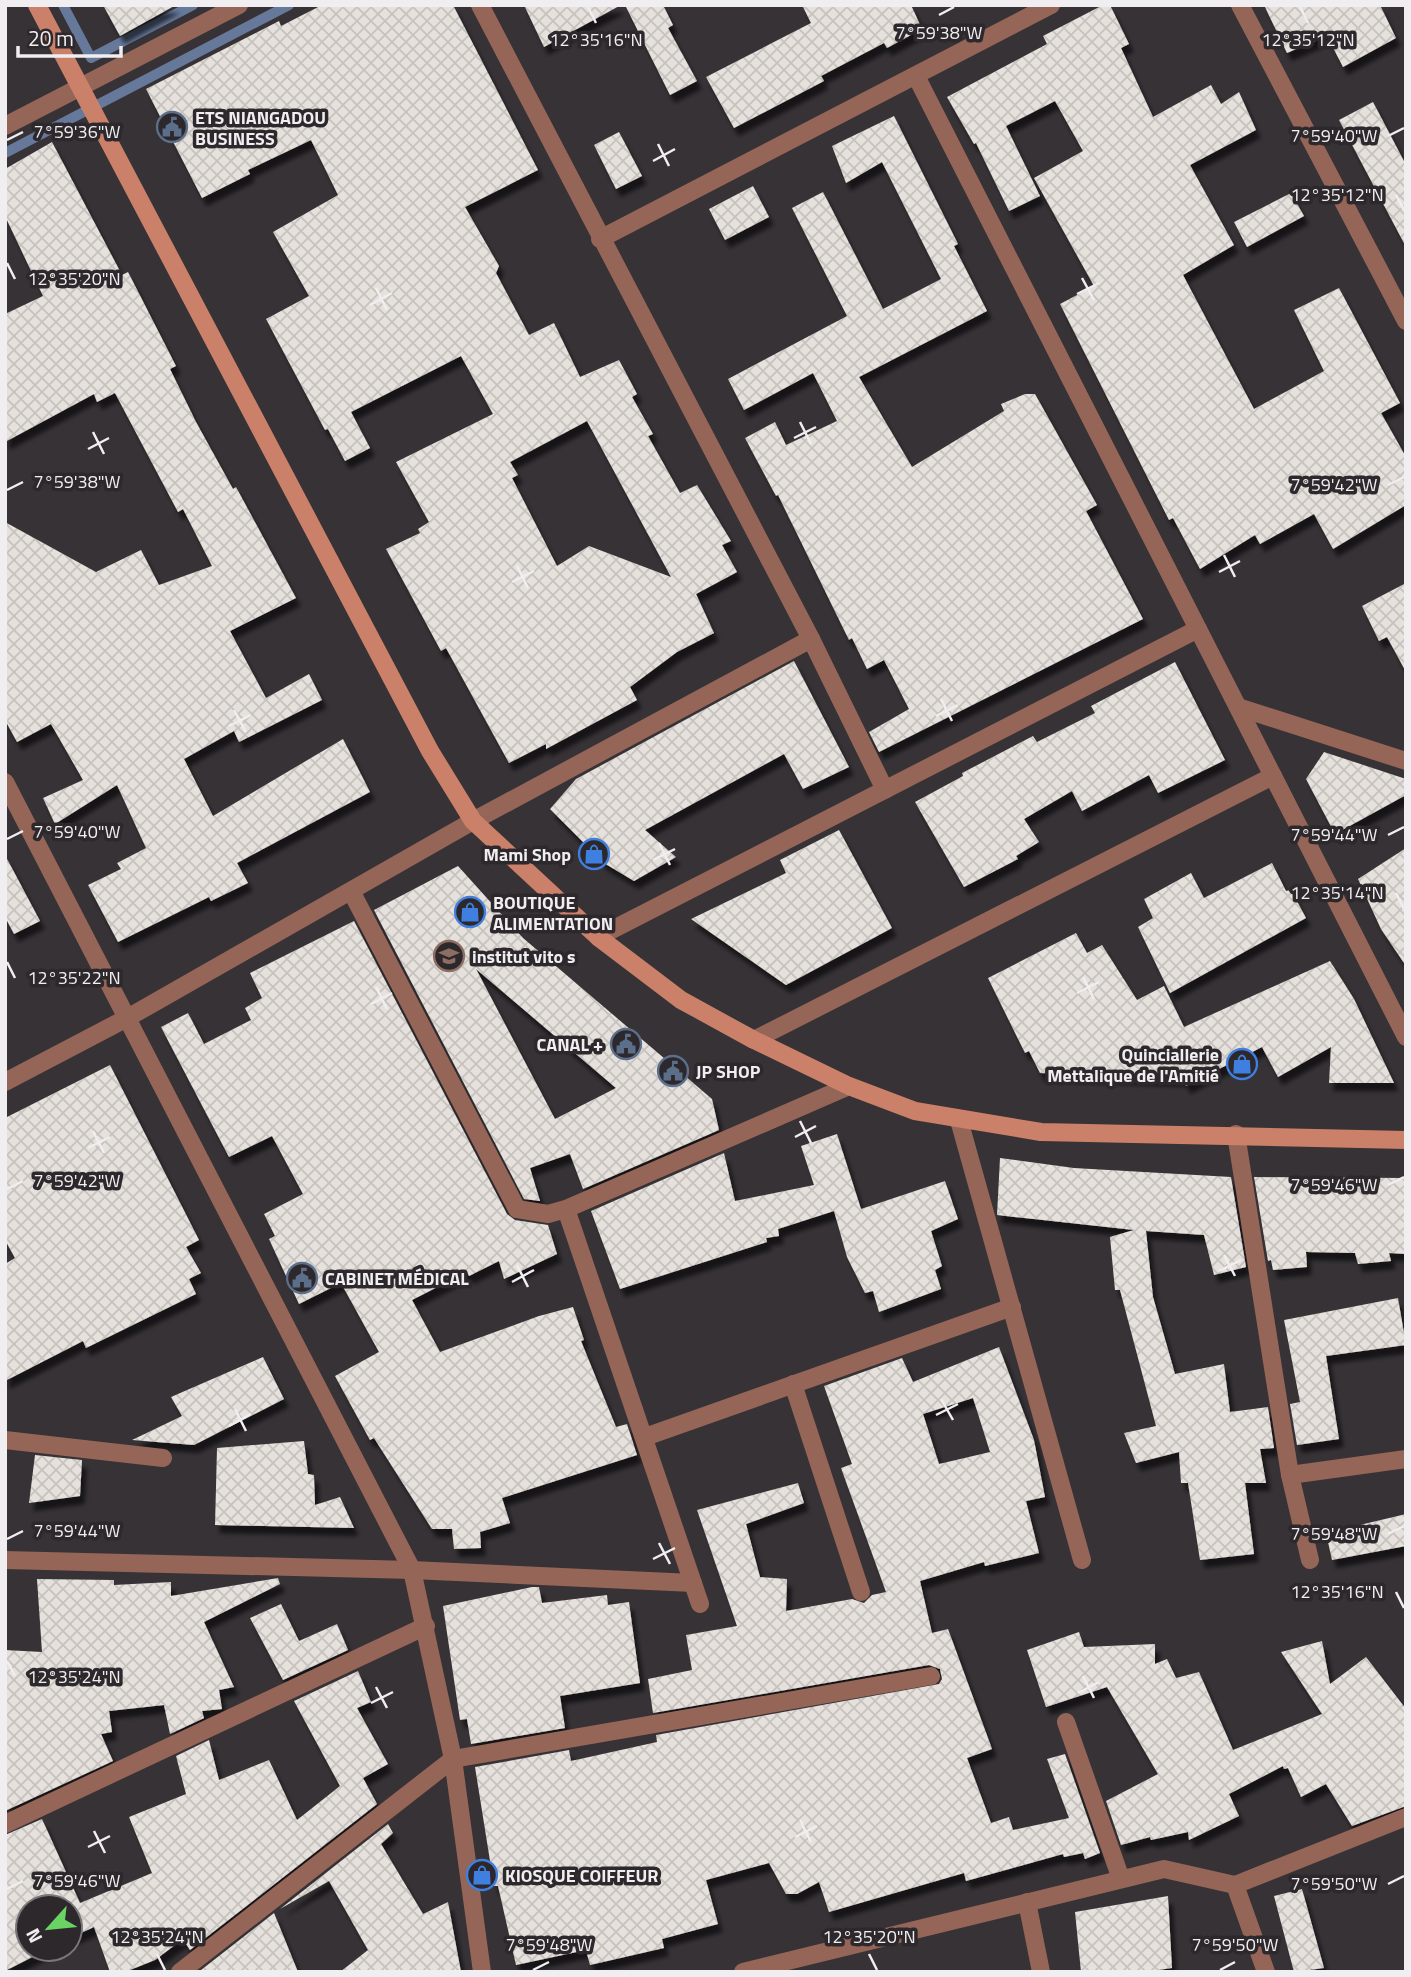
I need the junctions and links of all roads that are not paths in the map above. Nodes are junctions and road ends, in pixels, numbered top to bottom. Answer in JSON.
{"nodes":[{"id":1,"x":37,"y":5,"type":"edge"},
{"id":2,"x":239,"y":5,"type":"edge"},
{"id":3,"x":480,"y":5,"type":"edge"},
{"id":4,"x":1051,"y":5,"type":"edge"},
{"id":5,"x":1240,"y":5,"type":"edge"},
{"id":6,"x":916,"y":76,"type":"junction"},
{"id":7,"x":80,"y":87,"type":"junction"},
{"id":8,"x":5,"y":126,"type":"edge"},
{"id":9,"x":600,"y":239,"type":"junction"},
{"id":10,"x":1406,"y":321,"type":"edge"},
{"id":11,"x":1198,"y":629,"type":"junction"},
{"id":12,"x":811,"y":639,"type":"junction"},
{"id":13,"x":1238,"y":707,"type":"junction"},
{"id":14,"x":1406,"y":761,"type":"edge"},
{"id":15,"x":1273,"y":776,"type":"junction"},
{"id":16,"x":5,"y":782,"type":"edge"},
{"id":17,"x":885,"y":790,"type":"junction"},
{"id":18,"x":473,"y":821,"type":"junction"},
{"id":19,"x":351,"y":891,"type":"junction"},
{"id":20,"x":598,"y":937,"type":"junction"},
{"id":21,"x":129,"y":1017,"type":"junction"},
{"id":22,"x":1406,"y":1037,"type":"edge"},
{"id":23,"x":754,"y":1040,"type":"junction"},
{"id":24,"x":5,"y":1082,"type":"edge"},
{"id":25,"x":849,"y":1086,"type":"junction"},
{"id":26,"x":959,"y":1120,"type":"junction"},
{"id":27,"x":1236,"y":1134,"type":"junction"},
{"id":28,"x":1406,"y":1140,"type":"edge"},
{"id":29,"x":566,"y":1209,"type":"junction"},
{"id":30,"x":1012,"y":1307,"type":"junction"},
{"id":31,"x":793,"y":1384,"type":"junction"},
{"id":32,"x":645,"y":1437,"type":"junction"},
{"id":33,"x":5,"y":1440,"type":"edge"},
{"id":34,"x":163,"y":1458,"type":"dead end"},
{"id":35,"x":1406,"y":1458,"type":"edge"},
{"id":36,"x":1290,"y":1475,"type":"junction"},
{"id":37,"x":5,"y":1560,"type":"edge"},
{"id":38,"x":1082,"y":1560,"type":"dead end"},
{"id":39,"x":1310,"y":1560,"type":"dead end"},
{"id":40,"x":412,"y":1570,"type":"junction"},
{"id":41,"x":693,"y":1583,"type":"junction"},
{"id":42,"x":861,"y":1592,"type":"dead end"},
{"id":43,"x":700,"y":1604,"type":"dead end"},
{"id":44,"x":426,"y":1626,"type":"junction"},
{"id":45,"x":931,"y":1676,"type":"dead end"},
{"id":46,"x":1066,"y":1722,"type":"dead end"},
{"id":47,"x":453,"y":1759,"type":"junction"},
{"id":48,"x":1406,"y":1817,"type":"edge"},
{"id":49,"x":5,"y":1824,"type":"edge"},
{"id":50,"x":1121,"y":1879,"type":"junction"},
{"id":51,"x":1235,"y":1885,"type":"junction"},
{"id":52,"x":1027,"y":1902,"type":"junction"},
{"id":53,"x":791,"y":1966,"type":"edge"},
{"id":54,"x":180,"y":1972,"type":"edge"},
{"id":55,"x":482,"y":1972,"type":"edge"},
{"id":56,"x":743,"y":1972,"type":"edge"},
{"id":57,"x":1041,"y":1972,"type":"edge"},
{"id":58,"x":1266,"y":1972,"type":"edge"}],
"edges":[{"from":1,"to":7,"type":"main road"},
{"from":2,"to":7,"type":"street"},
{"from":3,"to":9,"type":"street"},
{"from":4,"to":6,"type":"street"},
{"from":5,"to":10,"type":"street"},
{"from":6,"to":9,"type":"street"},
{"from":6,"to":11,"type":"street"},
{"from":7,"to":8,"type":"street"},
{"from":7,"to":18,"type":"main road"},
{"from":9,"to":12,"type":"street"},
{"from":11,"to":13,"type":"street"},
{"from":11,"to":17,"type":"street"},
{"from":12,"to":17,"type":"street"},
{"from":12,"to":18,"type":"street"},
{"from":13,"to":14,"type":"street"},
{"from":13,"to":15,"type":"street"},
{"from":15,"to":22,"type":"street"},
{"from":15,"to":23,"type":"street"},
{"from":16,"to":21,"type":"street"},
{"from":17,"to":20,"type":"street"},
{"from":18,"to":19,"type":"street"},
{"from":18,"to":20,"type":"main road"},
{"from":19,"to":21,"type":"street"},
{"from":19,"to":29,"type":"street"},
{"from":20,"to":23,"type":"main road"},
{"from":21,"to":24,"type":"street"},
{"from":21,"to":40,"type":"street"},
{"from":23,"to":25,"type":"main road"},
{"from":25,"to":26,"type":"main road"},
{"from":25,"to":29,"type":"street"},
{"from":26,"to":27,"type":"main road"},
{"from":26,"to":30,"type":"street"},
{"from":27,"to":28,"type":"main road"},
{"from":27,"to":36,"type":"street"},
{"from":29,"to":32,"type":"street"},
{"from":30,"to":31,"type":"street"},
{"from":30,"to":38,"type":"street"},
{"from":31,"to":32,"type":"street"},
{"from":31,"to":42,"type":"street"},
{"from":32,"to":41,"type":"street"},
{"from":33,"to":34,"type":"street"},
{"from":35,"to":36,"type":"street"},
{"from":36,"to":39,"type":"street"},
{"from":37,"to":40,"type":"street"},
{"from":40,"to":41,"type":"street"},
{"from":40,"to":44,"type":"street"},
{"from":41,"to":43,"type":"street"},
{"from":44,"to":47,"type":"street"},
{"from":44,"to":49,"type":"street"},
{"from":45,"to":47,"type":"street"},
{"from":46,"to":50,"type":"street"},
{"from":47,"to":54,"type":"street"},
{"from":47,"to":55,"type":"street"},
{"from":48,"to":51,"type":"street"},
{"from":50,"to":51,"type":"street"},
{"from":50,"to":52,"type":"street"},
{"from":51,"to":58,"type":"street"},
{"from":52,"to":53,"type":"street"},
{"from":52,"to":57,"type":"street"},
{"from":53,"to":56,"type":"street"}]}
